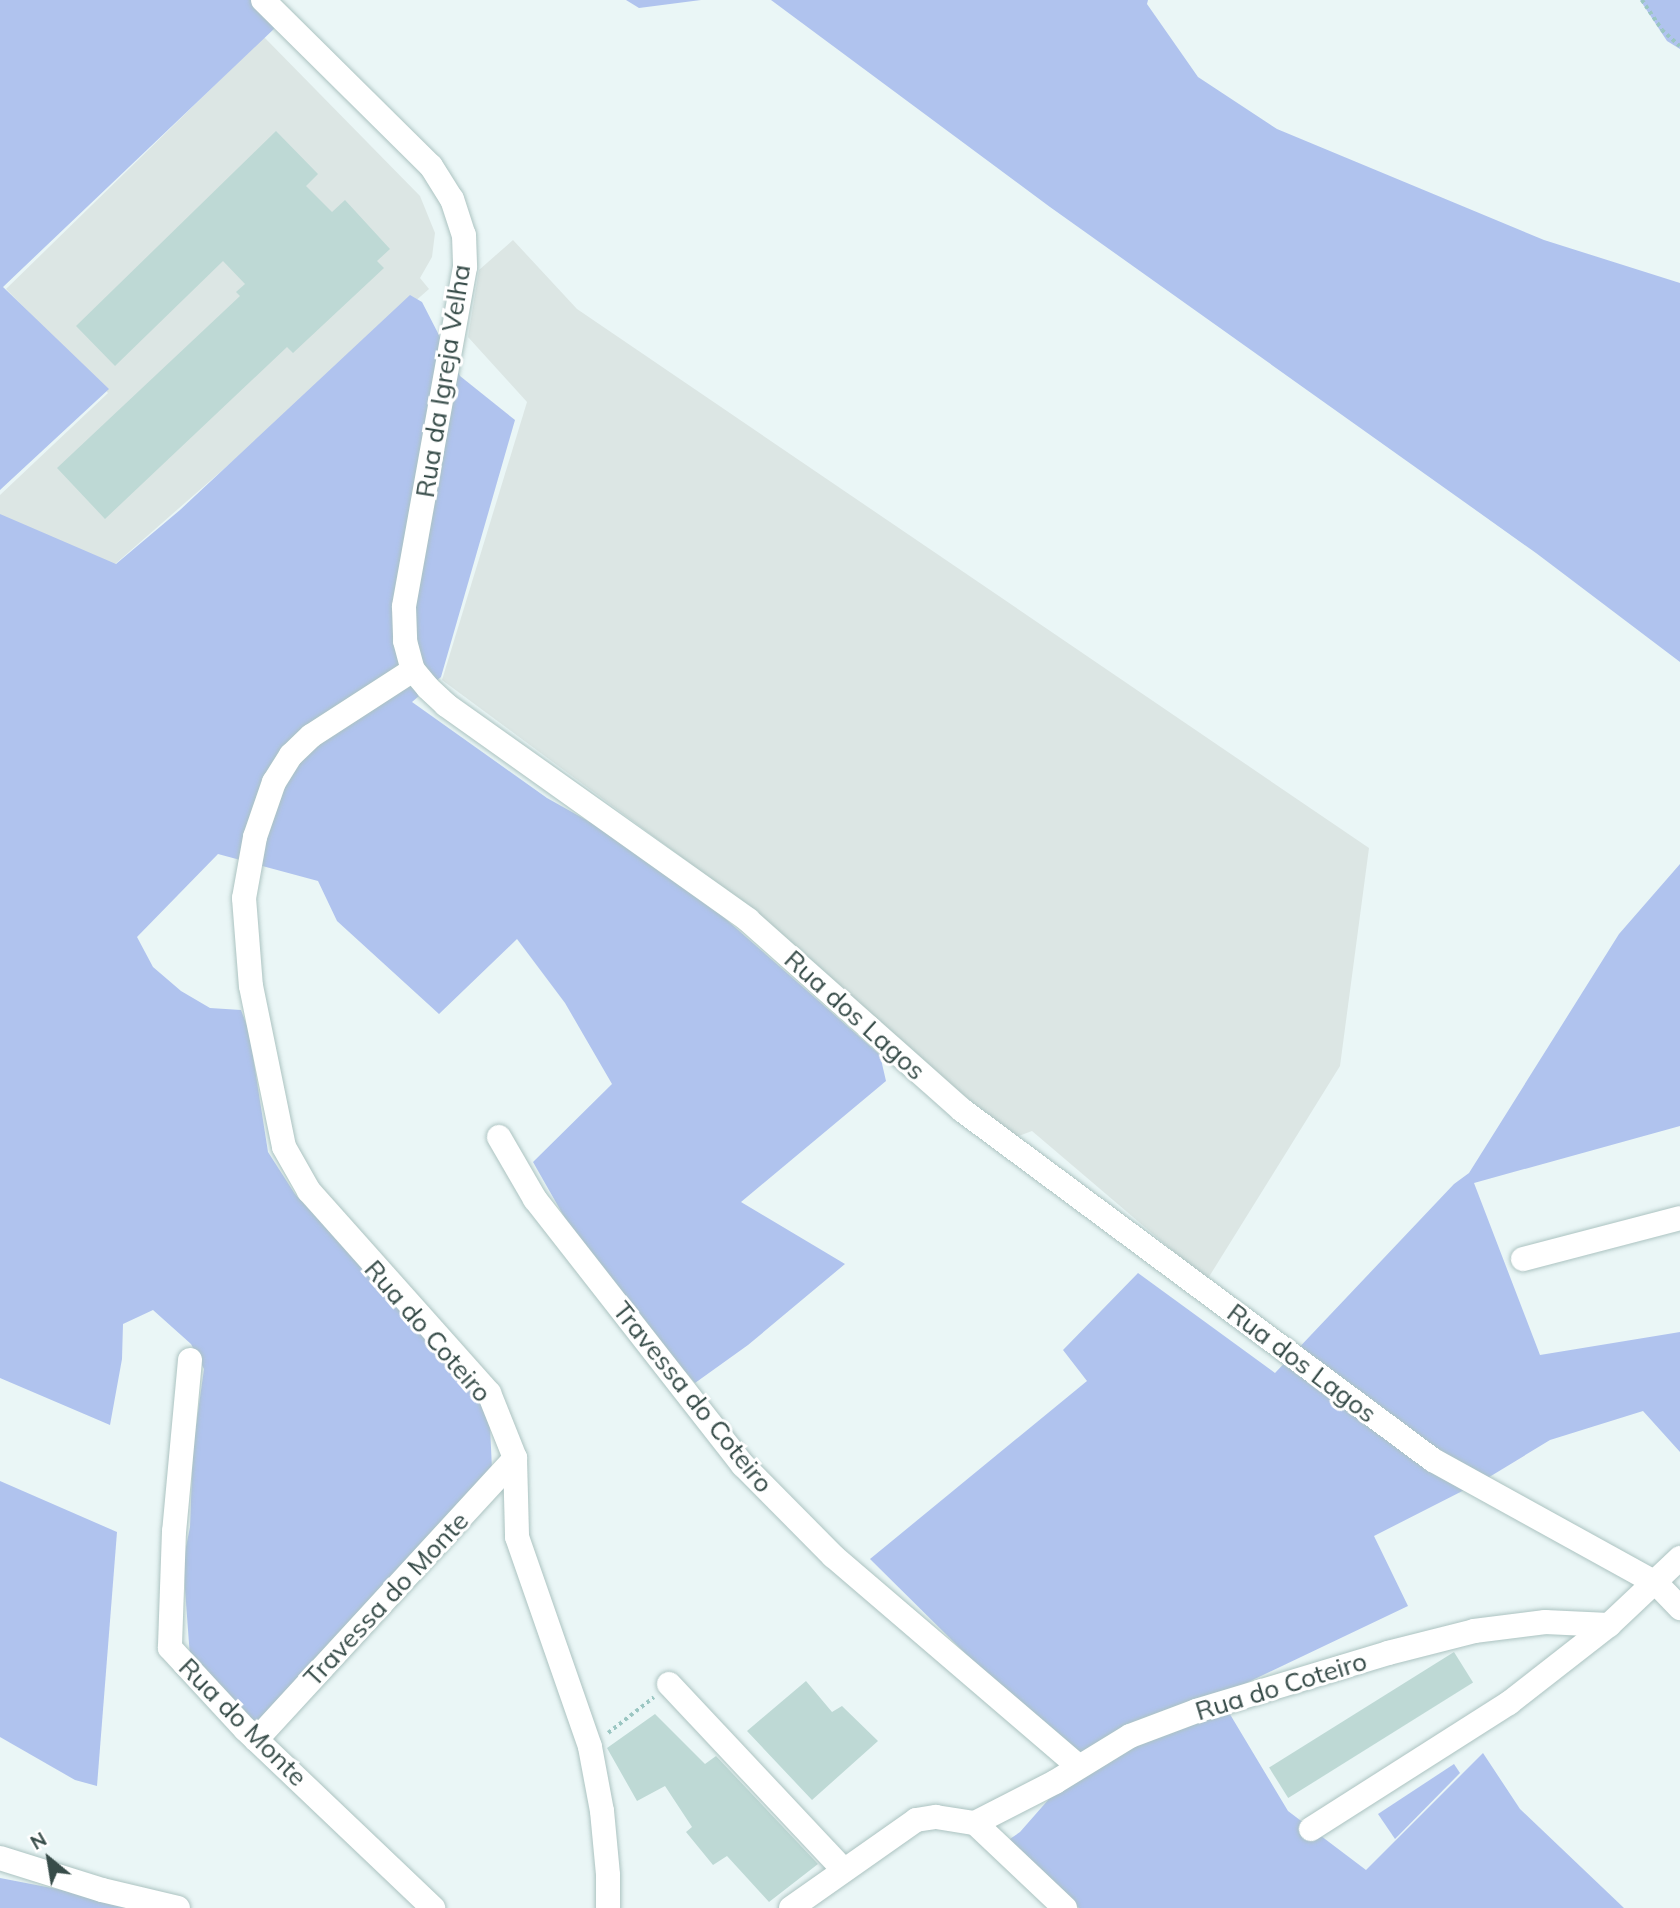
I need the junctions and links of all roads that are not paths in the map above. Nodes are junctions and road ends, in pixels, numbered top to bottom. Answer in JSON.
{"nodes":[{"id":1,"x":263,"y":0,"type":"edge"},
{"id":2,"x":413,"y":670,"type":"junction"},
{"id":3,"x":499,"y":1137,"type":"dead end"},
{"id":4,"x":1680,"y":1218,"type":"edge"},
{"id":5,"x":1523,"y":1259,"type":"dead end"},
{"id":6,"x":190,"y":1360,"type":"dead end"},
{"id":7,"x":515,"y":1458,"type":"junction"},
{"id":8,"x":1680,"y":1558,"type":"edge"},
{"id":9,"x":1656,"y":1583,"type":"junction"},
{"id":10,"x":1680,"y":1608,"type":"edge"},
{"id":11,"x":1609,"y":1625,"type":"junction"},
{"id":12,"x":669,"y":1685,"type":"road end"},
{"id":13,"x":256,"y":1740,"type":"junction"},
{"id":14,"x":1078,"y":1766,"type":"junction"},
{"id":15,"x":975,"y":1823,"type":"junction"},
{"id":16,"x":1311,"y":1829,"type":"dead end"},
{"id":17,"x":0,"y":1858,"type":"edge"},
{"id":18,"x":843,"y":1869,"type":"junction"},
{"id":19,"x":178,"y":1908,"type":"edge"},
{"id":20,"x":433,"y":1908,"type":"edge"},
{"id":21,"x":608,"y":1908,"type":"edge"},
{"id":22,"x":791,"y":1908,"type":"edge"},
{"id":23,"x":1065,"y":1908,"type":"edge"}],
"edges":[{"from":1,"to":2,"type":"street","name":"Rua da Igreja Velha"},
{"from":2,"to":7,"type":"street","name":"Rua do Coteiro"},
{"from":2,"to":9,"type":"street","name":"Rua dos Lagos"},
{"from":3,"to":14,"type":"street","name":"Travessa do Coteiro"},
{"from":4,"to":5,"type":"street"},
{"from":6,"to":13,"type":"street","name":"Rua do Monte"},
{"from":7,"to":13,"type":"street","name":"Travessa do Monte"},
{"from":7,"to":21,"type":"street","name":"Rua do Coteiro"},
{"from":8,"to":9,"type":"street"},
{"from":9,"to":10,"type":"street","name":"Rua dos Lagos"},
{"from":9,"to":11,"type":"street"},
{"from":11,"to":14,"type":"street","name":"Rua do Coteiro"},
{"from":11,"to":16,"type":"street"},
{"from":12,"to":18,"type":"street"},
{"from":13,"to":20,"type":"street","name":"Rua do Monte"},
{"from":14,"to":15,"type":"street","name":"Rua do Coteiro"},
{"from":15,"to":18,"type":"street"},
{"from":15,"to":23,"type":"street"},
{"from":17,"to":19,"type":"street"},
{"from":18,"to":22,"type":"street"}]}
